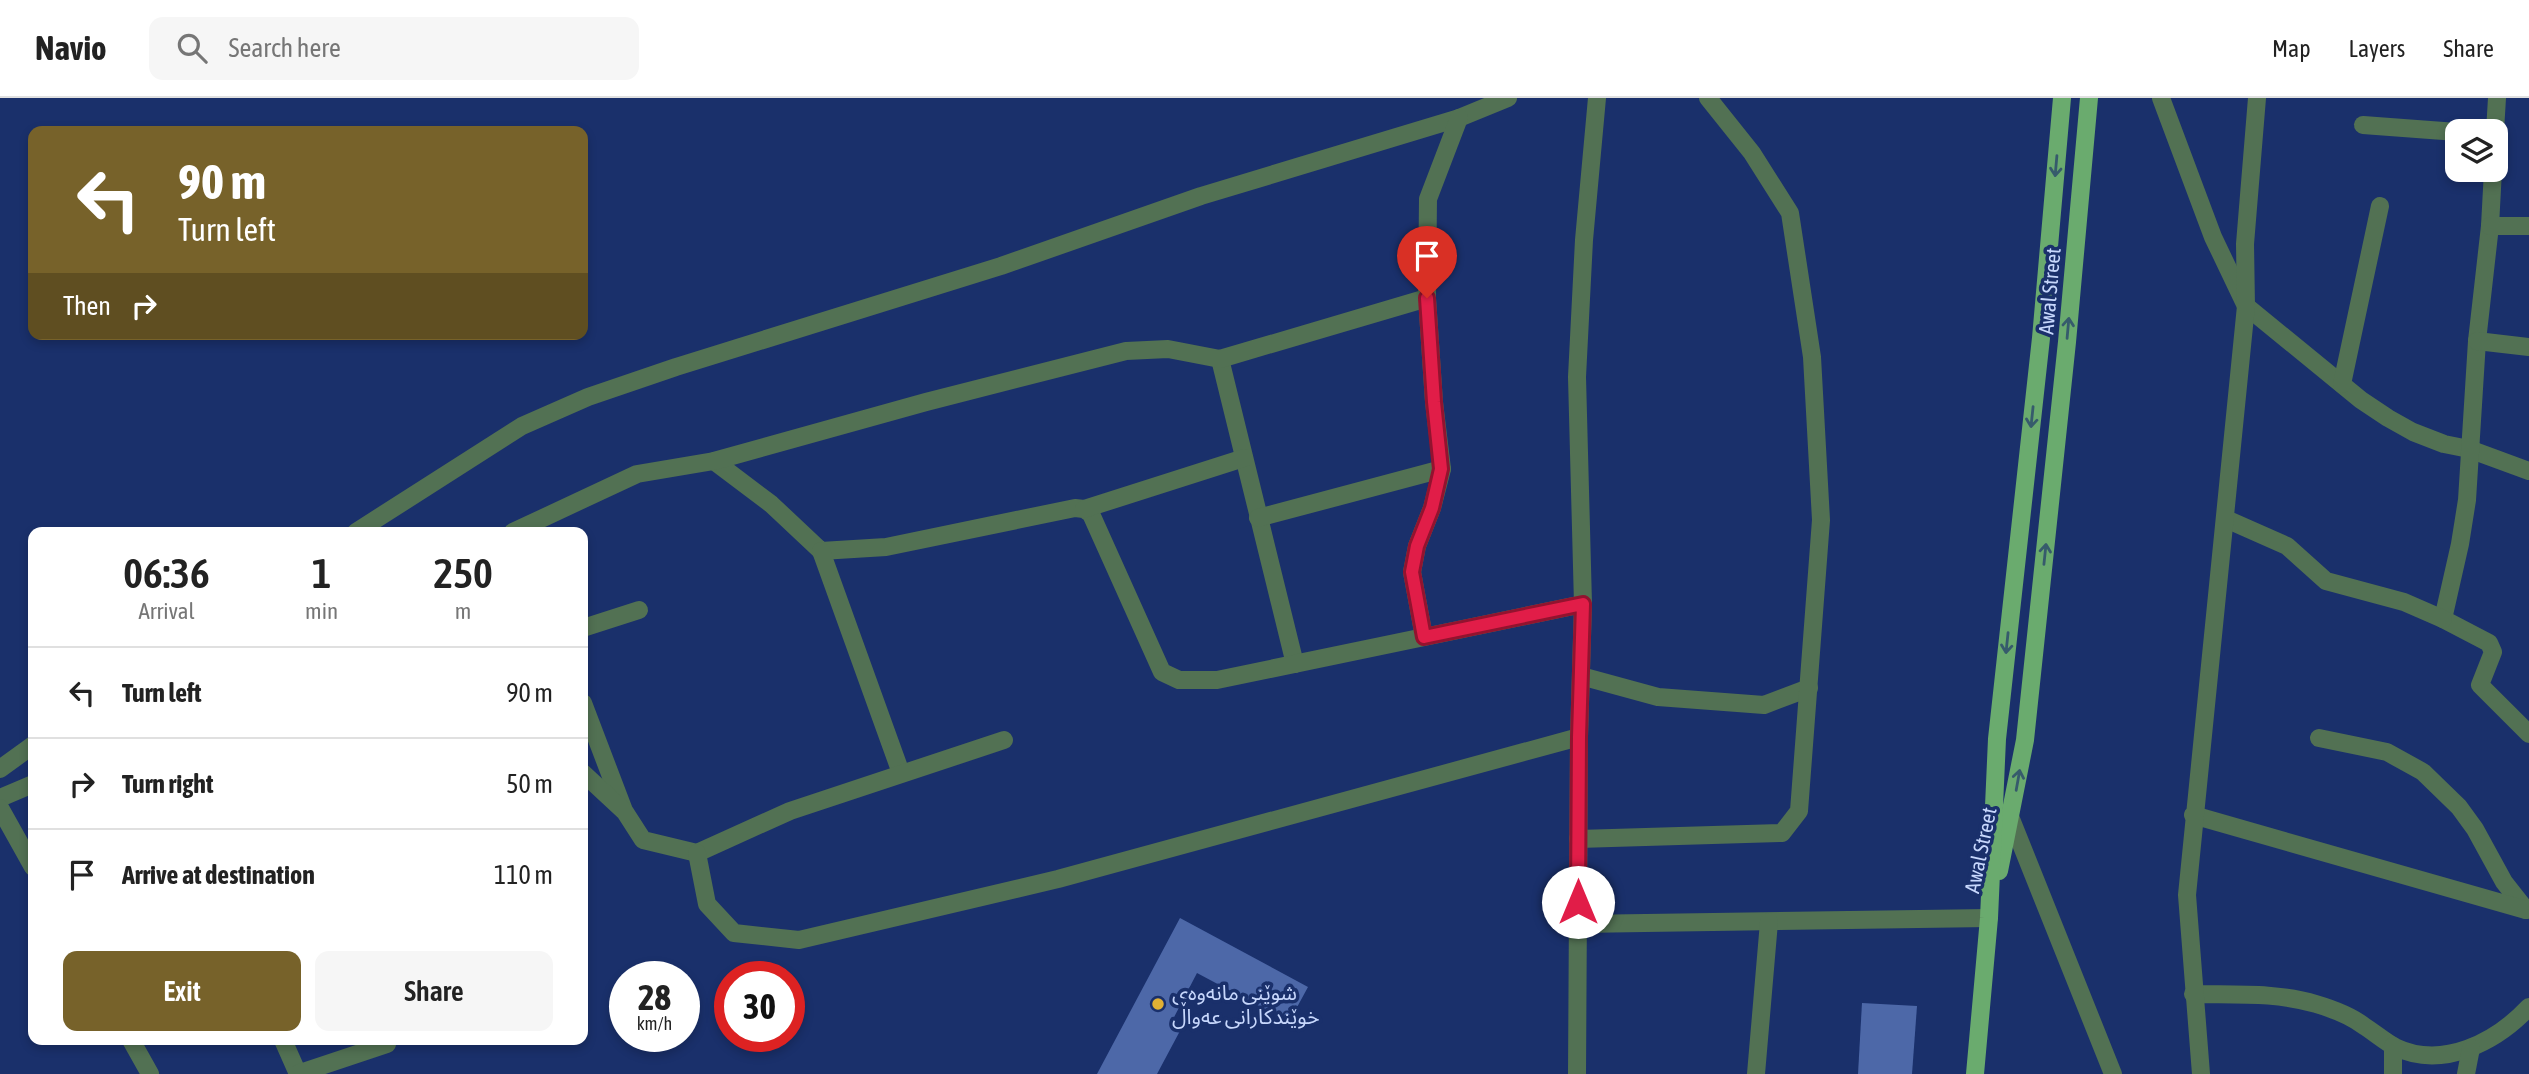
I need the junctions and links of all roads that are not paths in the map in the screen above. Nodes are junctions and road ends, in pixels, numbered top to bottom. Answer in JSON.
{"nodes":[{"id":1,"x":1508,"y":98,"type":"edge"},
{"id":2,"x":1597,"y":98,"type":"edge"},
{"id":3,"x":1709,"y":98,"type":"edge"},
{"id":4,"x":2062,"y":98,"type":"edge"},
{"id":5,"x":2089,"y":98,"type":"edge"},
{"id":6,"x":2257,"y":98,"type":"edge"},
{"id":7,"x":2497,"y":98,"type":"edge"},
{"id":8,"x":2165,"y":102,"type":"edge"},
{"id":9,"x":1459,"y":118,"type":"junction"},
{"id":10,"x":2495,"y":119,"type":"edge"},
{"id":11,"x":2363,"y":125,"type":"dead end"},
{"id":12,"x":2445,"y":131,"type":"edge"},
{"id":13,"x":2492,"y":182,"type":"edge"},
{"id":14,"x":2381,"y":206,"type":"dead end"},
{"id":15,"x":2490,"y":226,"type":"junction"},
{"id":16,"x":2529,"y":226,"type":"edge"},
{"id":17,"x":2213,"y":237,"type":"junction"},
{"id":18,"x":2245,"y":243,"type":"junction"},
{"id":19,"x":1427,"y":298,"type":"junction"},
{"id":20,"x":2246,"y":306,"type":"junction"},
{"id":21,"x":2477,"y":341,"type":"junction"},
{"id":22,"x":2529,"y":347,"type":"edge"},
{"id":23,"x":1220,"y":359,"type":"junction"},
{"id":24,"x":2342,"y":384,"type":"junction"},
{"id":25,"x":2469,"y":449,"type":"junction"},
{"id":26,"x":1244,"y":458,"type":"junction"},
{"id":27,"x":714,"y":461,"type":"junction"},
{"id":28,"x":1441,"y":469,"type":"junction"},
{"id":29,"x":2529,"y":471,"type":"edge"},
{"id":30,"x":1084,"y":509,"type":"junction"},
{"id":31,"x":1258,"y":518,"type":"junction"},
{"id":32,"x":2226,"y":519,"type":"junction"},
{"id":33,"x":364,"y":527,"type":"edge"},
{"id":34,"x":524,"y":527,"type":"edge"},
{"id":35,"x":821,"y":551,"type":"junction"},
{"id":36,"x":1583,"y":604,"type":"junction"},
{"id":37,"x":639,"y":610,"type":"dead end"},
{"id":38,"x":2443,"y":619,"type":"junction"},
{"id":39,"x":588,"y":626,"type":"edge"},
{"id":40,"x":1424,"y":637,"type":"junction"},
{"id":41,"x":1295,"y":664,"type":"junction"},
{"id":42,"x":1581,"y":676,"type":"junction"},
{"id":43,"x":1809,"y":688,"type":"junction"},
{"id":44,"x":588,"y":716,"type":"edge"},
{"id":45,"x":2529,"y":734,"type":"edge"},
{"id":46,"x":1579,"y":737,"type":"junction"},
{"id":47,"x":2319,"y":738,"type":"dead end"},
{"id":48,"x":1004,"y":740,"type":"dead end"},
{"id":49,"x":28,"y":749,"type":"edge"},
{"id":50,"x":0,"y":769,"type":"edge"},
{"id":51,"x":901,"y":774,"type":"junction"},
{"id":52,"x":588,"y":779,"type":"edge"},
{"id":53,"x":28,"y":786,"type":"edge"},
{"id":54,"x":0,"y":798,"type":"edge"},
{"id":55,"x":0,"y":808,"type":"edge"},
{"id":56,"x":625,"y":812,"type":"junction"},
{"id":57,"x":2193,"y":815,"type":"junction"},
{"id":58,"x":2011,"y":819,"type":"junction"},
{"id":59,"x":1578,"y":839,"type":"junction"},
{"id":60,"x":697,"y":853,"type":"junction"},
{"id":61,"x":28,"y":858,"type":"edge"},
{"id":62,"x":2528,"y":911,"type":"edge"},
{"id":63,"x":1989,"y":918,"type":"junction"},
{"id":64,"x":1769,"y":922,"type":"junction"},
{"id":65,"x":1578,"y":924,"type":"junction"},
{"id":66,"x":2193,"y":994,"type":"junction"},
{"id":67,"x":2529,"y":1007,"type":"edge"},
{"id":68,"x":134,"y":1045,"type":"edge"},
{"id":69,"x":285,"y":1045,"type":"edge"},
{"id":70,"x":384,"y":1045,"type":"edge"},
{"id":71,"x":2393,"y":1046,"type":"junction"},
{"id":72,"x":2471,"y":1048,"type":"junction"},
{"id":73,"x":150,"y":1074,"type":"edge"},
{"id":74,"x":298,"y":1074,"type":"edge"},
{"id":75,"x":1577,"y":1074,"type":"edge"},
{"id":76,"x":1756,"y":1074,"type":"edge"},
{"id":77,"x":1975,"y":1074,"type":"edge"},
{"id":78,"x":2113,"y":1074,"type":"edge"},
{"id":79,"x":2201,"y":1074,"type":"edge"},
{"id":80,"x":2393,"y":1074,"type":"edge"},
{"id":81,"x":2466,"y":1074,"type":"edge"}],
"edges":[{"from":1,"to":9,"type":"street"},
{"from":2,"to":36,"type":"street"},
{"from":3,"to":43,"type":"street"},
{"from":4,"to":63,"type":"main road","name":"Awal Street","one_way":true},
{"from":58,"to":5,"type":"main road","name":"Awal Street","one_way":true},
{"from":6,"to":18,"type":"street"},
{"from":7,"to":10,"type":"street"},
{"from":8,"to":17,"type":"street"},
{"from":9,"to":19,"type":"street"},
{"from":9,"to":33,"type":"street"},
{"from":11,"to":12,"type":"street"},
{"from":13,"to":15,"type":"street"},
{"from":14,"to":24,"type":"street"},
{"from":15,"to":16,"type":"street"},
{"from":15,"to":21,"type":"street"},
{"from":17,"to":18,"type":"street"},
{"from":17,"to":20,"type":"street"},
{"from":18,"to":20,"type":"street"},
{"from":19,"to":23,"type":"street"},
{"from":19,"to":28,"type":"street"},
{"from":20,"to":24,"type":"street"},
{"from":20,"to":32,"type":"street"},
{"from":21,"to":22,"type":"street"},
{"from":21,"to":25,"type":"street"},
{"from":23,"to":26,"type":"street"},
{"from":23,"to":27,"type":"street"},
{"from":24,"to":25,"type":"street"},
{"from":25,"to":29,"type":"street"},
{"from":25,"to":38,"type":"street"},
{"from":26,"to":30,"type":"street"},
{"from":26,"to":31,"type":"street"},
{"from":27,"to":34,"type":"street"},
{"from":27,"to":35,"type":"street"},
{"from":28,"to":31,"type":"street"},
{"from":28,"to":40,"type":"street"},
{"from":30,"to":35,"type":"street"},
{"from":30,"to":41,"type":"street"},
{"from":31,"to":41,"type":"street"},
{"from":32,"to":38,"type":"street"},
{"from":32,"to":57,"type":"street"},
{"from":35,"to":51,"type":"street"},
{"from":36,"to":40,"type":"street"},
{"from":36,"to":42,"type":"street"},
{"from":37,"to":39,"type":"street"},
{"from":38,"to":45,"type":"street"},
{"from":40,"to":41,"type":"street"},
{"from":42,"to":43,"type":"street"},
{"from":42,"to":46,"type":"street"},
{"from":43,"to":59,"type":"street"},
{"from":44,"to":56,"type":"street"},
{"from":46,"to":59,"type":"street"},
{"from":46,"to":60,"type":"street"},
{"from":47,"to":62,"type":"street"},
{"from":48,"to":51,"type":"street"},
{"from":49,"to":50,"type":"street"},
{"from":51,"to":60,"type":"street"},
{"from":52,"to":56,"type":"street"},
{"from":53,"to":54,"type":"street"},
{"from":55,"to":61,"type":"street"},
{"from":56,"to":60,"type":"street"},
{"from":57,"to":62,"type":"street"},
{"from":57,"to":66,"type":"street"},
{"from":58,"to":63,"type":"main road","name":"Awal Street"},
{"from":58,"to":78,"type":"street"},
{"from":59,"to":65,"type":"street"},
{"from":63,"to":64,"type":"street"},
{"from":63,"to":77,"type":"main road"},
{"from":64,"to":65,"type":"street"},
{"from":64,"to":76,"type":"street"},
{"from":65,"to":75,"type":"street"},
{"from":66,"to":71,"type":"street"},
{"from":66,"to":79,"type":"street"},
{"from":67,"to":72,"type":"street"},
{"from":68,"to":73,"type":"street"},
{"from":69,"to":74,"type":"street"},
{"from":70,"to":74,"type":"street"},
{"from":71,"to":72,"type":"street"},
{"from":71,"to":80,"type":"street"},
{"from":72,"to":81,"type":"street"}]}
